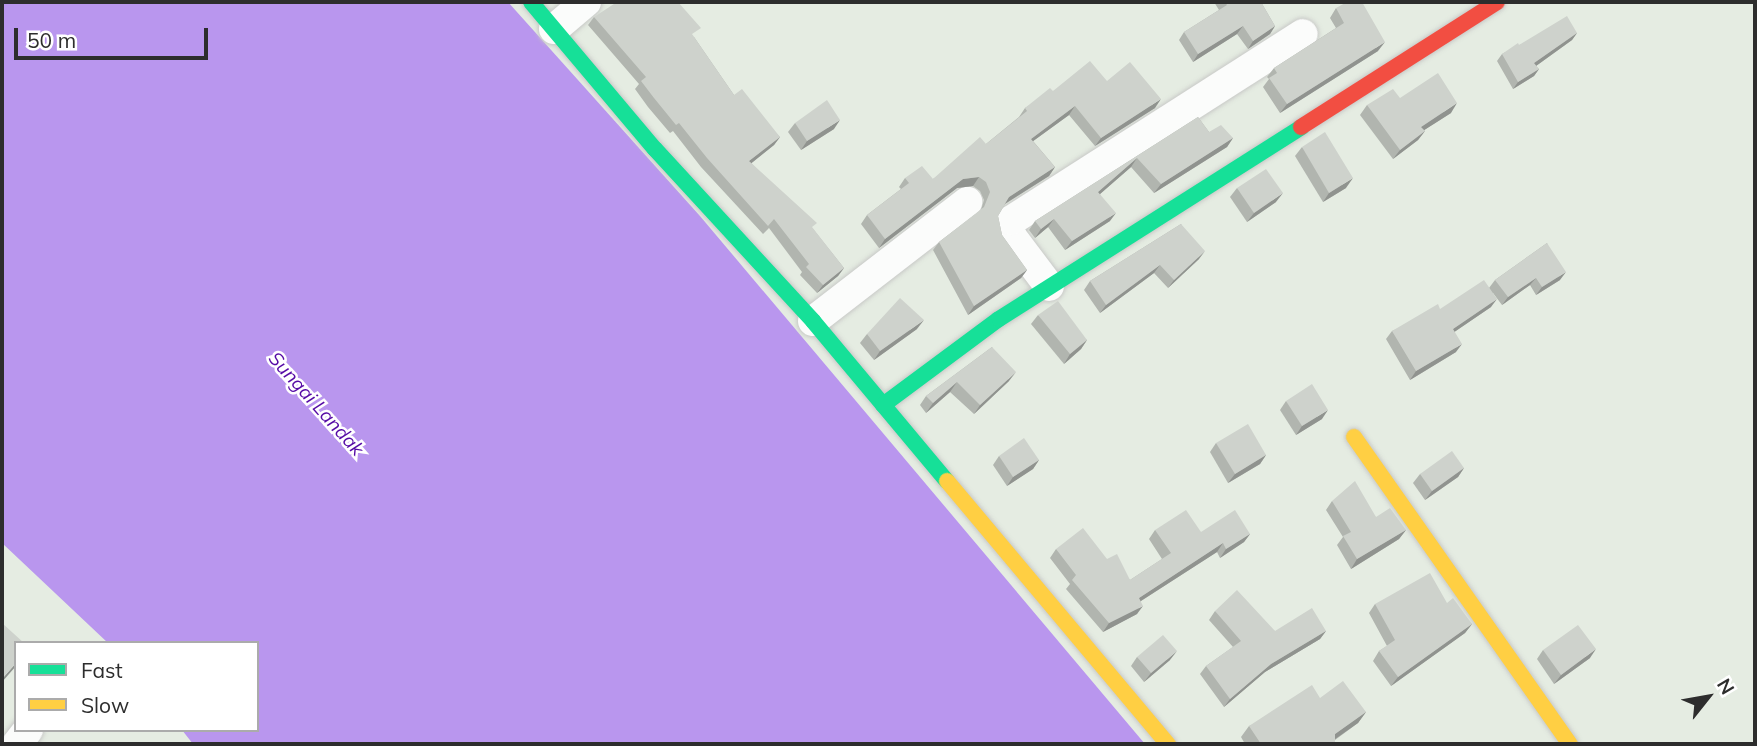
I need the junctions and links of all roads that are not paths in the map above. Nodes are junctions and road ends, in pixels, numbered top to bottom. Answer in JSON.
{"nodes":[{"id":1,"x":531,"y":2,"type":"edge"},
{"id":2,"x":586,"y":2,"type":"edge"},
{"id":3,"x":1497,"y":2,"type":"edge"},
{"id":4,"x":554,"y":29,"type":"junction"},
{"id":5,"x":1303,"y":34,"type":"dead end"},
{"id":6,"x":967,"y":202,"type":"dead end"},
{"id":7,"x":1049,"y":286,"type":"junction"},
{"id":8,"x":813,"y":321,"type":"junction"},
{"id":9,"x":883,"y":405,"type":"junction"},
{"id":10,"x":1354,"y":437,"type":"dead end"},
{"id":11,"x":1168,"y":744,"type":"edge"},
{"id":12,"x":1570,"y":744,"type":"edge"}],
"edges":[{"from":1,"to":4,"type":"street"},
{"from":2,"to":4,"type":"street"},
{"from":3,"to":7,"type":"street"},
{"from":4,"to":8,"type":"street"},
{"from":5,"to":7,"type":"street"},
{"from":6,"to":8,"type":"street"},
{"from":7,"to":9,"type":"street"},
{"from":8,"to":9,"type":"street"},
{"from":9,"to":11,"type":"street"},
{"from":10,"to":12,"type":"street"}]}
